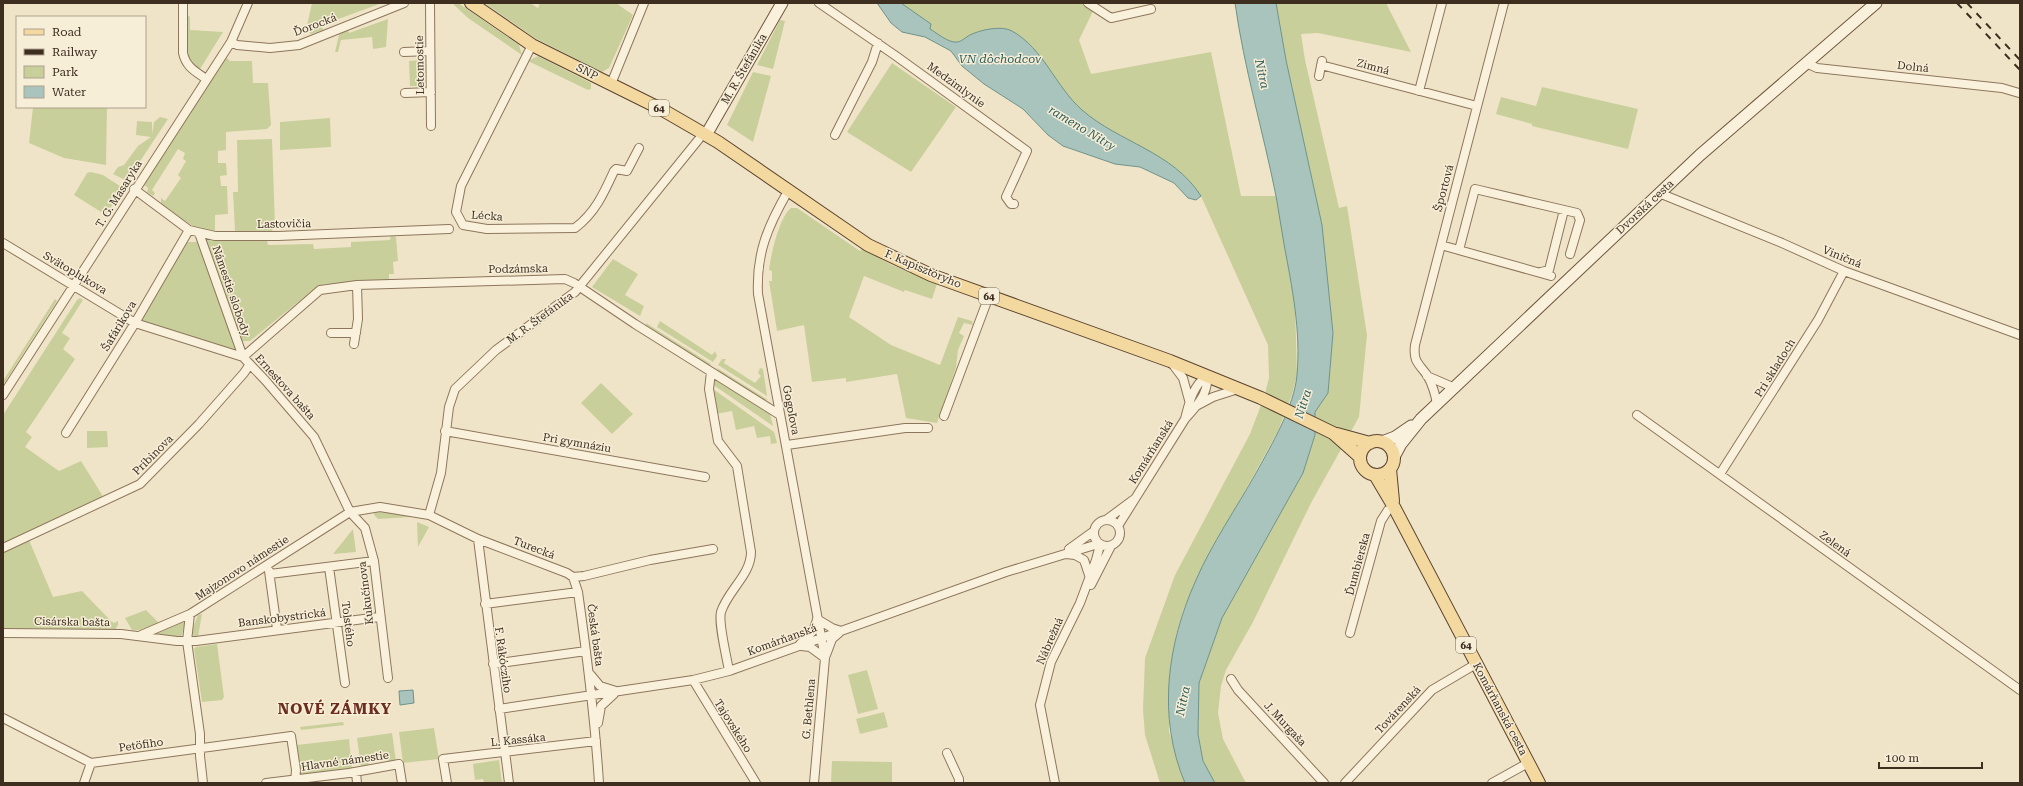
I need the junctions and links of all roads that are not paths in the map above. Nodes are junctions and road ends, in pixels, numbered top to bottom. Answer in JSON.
{"nodes":[{"id":1,"x":183,"y":3,"type":"edge"},
{"id":2,"x":248,"y":3,"type":"edge"},
{"id":3,"x":404,"y":3,"type":"edge"},
{"id":4,"x":430,"y":3,"type":"edge"},
{"id":5,"x":471,"y":3,"type":"edge"},
{"id":6,"x":644,"y":3,"type":"edge"},
{"id":7,"x":782,"y":3,"type":"edge"},
{"id":8,"x":818,"y":3,"type":"edge"},
{"id":9,"x":1088,"y":3,"type":"edge"},
{"id":10,"x":1442,"y":3,"type":"edge"},
{"id":11,"x":1504,"y":3,"type":"edge"},
{"id":12,"x":1876,"y":3,"type":"edge"},
{"id":13,"x":1151,"y":9,"type":"dead end"},
{"id":14,"x":231,"y":42,"type":"junction"},
{"id":15,"x":878,"y":43,"type":"junction"},
{"id":16,"x":532,"y":45,"type":"junction"},
{"id":17,"x":404,"y":52,"type":"dead end"},
{"id":18,"x":430,"y":52,"type":"junction"},
{"id":19,"x":1806,"y":63,"type":"junction"},
{"id":20,"x":1319,"y":76,"type":"dead end"},
{"id":21,"x":206,"y":79,"type":"junction"},
{"id":22,"x":610,"y":84,"type":"junction"},
{"id":23,"x":1419,"y":91,"type":"junction"},
{"id":24,"x":431,"y":92,"type":"junction"},
{"id":25,"x":405,"y":93,"type":"dead end"},
{"id":26,"x":2019,"y":93,"type":"edge"},
{"id":27,"x":1477,"y":106,"type":"junction"},
{"id":28,"x":431,"y":126,"type":"dead end"},
{"id":29,"x":835,"y":135,"type":"dead end"},
{"id":30,"x":702,"y":137,"type":"junction"},
{"id":31,"x":639,"y":148,"type":"dead end"},
{"id":32,"x":134,"y":189,"type":"junction"},
{"id":33,"x":788,"y":191,"type":"junction"},
{"id":34,"x":1659,"y":193,"type":"junction"},
{"id":35,"x":1014,"y":204,"type":"dead end"},
{"id":36,"x":1564,"y":210,"type":"junction"},
{"id":37,"x":449,"y":229,"type":"dead end"},
{"id":38,"x":189,"y":230,"type":"junction"},
{"id":39,"x":199,"y":233,"type":"junction"},
{"id":40,"x":3,"y":243,"type":"edge"},
{"id":41,"x":1441,"y":245,"type":"junction"},
{"id":42,"x":1459,"y":250,"type":"junction"},
{"id":43,"x":1570,"y":254,"type":"dead end"},
{"id":44,"x":1844,"y":271,"type":"junction"},
{"id":45,"x":1547,"y":272,"type":"junction"},
{"id":46,"x":357,"y":285,"type":"junction"},
{"id":47,"x":75,"y":286,"type":"junction"},
{"id":48,"x":580,"y":287,"type":"junction"},
{"id":49,"x":1561,"y":287,"type":"junction"},
{"id":50,"x":989,"y":296,"type":"junction"},
{"id":51,"x":135,"y":323,"type":"junction"},
{"id":52,"x":331,"y":333,"type":"dead end"},
{"id":53,"x":356,"y":333,"type":"junction"},
{"id":54,"x":2020,"y":335,"type":"edge"},
{"id":55,"x":354,"y":344,"type":"dead end"},
{"id":56,"x":243,"y":356,"type":"junction"},
{"id":57,"x":1170,"y":361,"type":"junction"},
{"id":58,"x":250,"y":364,"type":"junction"},
{"id":59,"x":711,"y":372,"type":"junction"},
{"id":60,"x":1207,"y":376,"type":"junction"},
{"id":61,"x":1427,"y":376,"type":"junction"},
{"id":62,"x":1456,"y":388,"type":"junction"},
{"id":63,"x":1238,"y":389,"type":"junction"},
{"id":64,"x":3,"y":395,"type":"edge"},
{"id":65,"x":1189,"y":400,"type":"junction"},
{"id":66,"x":1198,"y":405,"type":"junction"},
{"id":67,"x":1437,"y":405,"type":"junction"},
{"id":68,"x":780,"y":415,"type":"junction"},
{"id":69,"x":1637,"y":415,"type":"dead end"},
{"id":70,"x":944,"y":416,"type":"dead end"},
{"id":71,"x":1185,"y":418,"type":"junction"},
{"id":72,"x":1421,"y":420,"type":"junction"},
{"id":73,"x":928,"y":428,"type":"dead end"},
{"id":74,"x":445,"y":431,"type":"junction"},
{"id":75,"x":1333,"y":433,"type":"junction"},
{"id":76,"x":66,"y":434,"type":"dead end"},
{"id":77,"x":1382,"y":442,"type":"junction"},
{"id":78,"x":1370,"y":443,"type":"junction"},
{"id":79,"x":786,"y":445,"type":"junction"},
{"id":80,"x":1360,"y":457,"type":"junction"},
{"id":81,"x":1394,"y":457,"type":"junction"},
{"id":82,"x":1390,"y":469,"type":"junction"},
{"id":83,"x":1720,"y":474,"type":"junction"},
{"id":84,"x":1375,"y":475,"type":"junction"},
{"id":85,"x":705,"y":477,"type":"dead end"},
{"id":86,"x":1135,"y":498,"type":"junction"},
{"id":87,"x":1394,"y":506,"type":"junction"},
{"id":88,"x":350,"y":512,"type":"junction"},
{"id":89,"x":428,"y":515,"type":"junction"},
{"id":90,"x":1106,"y":520,"type":"junction"},
{"id":91,"x":1118,"y":526,"type":"junction"},
{"id":92,"x":1094,"y":531,"type":"junction"},
{"id":93,"x":478,"y":539,"type":"junction"},
{"id":94,"x":1099,"y":544,"type":"junction"},
{"id":95,"x":1111,"y":546,"type":"junction"},
{"id":96,"x":3,"y":548,"type":"edge"},
{"id":97,"x":713,"y":549,"type":"dead end"},
{"id":98,"x":1064,"y":553,"type":"junction"},
{"id":99,"x":374,"y":561,"type":"junction"},
{"id":100,"x":269,"y":564,"type":"junction"},
{"id":101,"x":329,"y":567,"type":"junction"},
{"id":102,"x":270,"y":574,"type":"junction"},
{"id":103,"x":574,"y":577,"type":"junction"},
{"id":104,"x":1090,"y":578,"type":"junction"},
{"id":105,"x":578,"y":592,"type":"junction"},
{"id":106,"x":1080,"y":603,"type":"junction"},
{"id":107,"x":485,"y":604,"type":"junction"},
{"id":108,"x":190,"y":614,"type":"junction"},
{"id":109,"x":379,"y":617,"type":"junction"},
{"id":110,"x":817,"y":619,"type":"junction"},
{"id":111,"x":337,"y":622,"type":"junction"},
{"id":112,"x":277,"y":629,"type":"junction"},
{"id":113,"x":841,"y":631,"type":"junction"},
{"id":114,"x":3,"y":633,"type":"edge"},
{"id":115,"x":1350,"y":633,"type":"dead end"},
{"id":116,"x":141,"y":635,"type":"junction"},
{"id":117,"x":821,"y":638,"type":"junction"},
{"id":118,"x":187,"y":641,"type":"junction"},
{"id":119,"x":798,"y":646,"type":"junction"},
{"id":120,"x":586,"y":651,"type":"junction"},
{"id":121,"x":825,"y":658,"type":"junction"},
{"id":122,"x":493,"y":664,"type":"junction"},
{"id":123,"x":1476,"y":664,"type":"junction"},
{"id":124,"x":729,"y":671,"type":"junction"},
{"id":125,"x":589,"y":672,"type":"junction"},
{"id":126,"x":388,"y":678,"type":"dead end"},
{"id":127,"x":1231,"y":679,"type":"dead end"},
{"id":128,"x":692,"y":680,"type":"junction"},
{"id":129,"x":345,"y":683,"type":"dead end"},
{"id":130,"x":2020,"y":690,"type":"edge"},
{"id":131,"x":618,"y":692,"type":"junction"},
{"id":132,"x":592,"y":696,"type":"junction"},
{"id":133,"x":499,"y":709,"type":"junction"},
{"id":134,"x":3,"y":718,"type":"edge"},
{"id":135,"x":596,"y":737,"type":"junction"},
{"id":136,"x":200,"y":748,"type":"junction"},
{"id":137,"x":504,"y":752,"type":"junction"},
{"id":138,"x":946,"y":753,"type":"dead end"},
{"id":139,"x":91,"y":762,"type":"junction"},
{"id":140,"x":1528,"y":763,"type":"junction"},
{"id":141,"x":356,"y":772,"type":"junction"},
{"id":142,"x":294,"y":781,"type":"edge"},
{"id":143,"x":84,"y":783,"type":"edge"},
{"id":144,"x":203,"y":783,"type":"edge"},
{"id":145,"x":266,"y":783,"type":"edge"},
{"id":146,"x":357,"y":783,"type":"edge"},
{"id":147,"x":402,"y":783,"type":"edge"},
{"id":148,"x":447,"y":783,"type":"edge"},
{"id":149,"x":509,"y":783,"type":"edge"},
{"id":150,"x":599,"y":783,"type":"edge"},
{"id":151,"x":756,"y":783,"type":"edge"},
{"id":152,"x":814,"y":783,"type":"edge"},
{"id":153,"x":959,"y":783,"type":"edge"},
{"id":154,"x":1055,"y":783,"type":"edge"},
{"id":155,"x":1324,"y":783,"type":"edge"},
{"id":156,"x":1346,"y":783,"type":"edge"},
{"id":157,"x":1492,"y":783,"type":"edge"},
{"id":158,"x":1539,"y":783,"type":"edge"}],
"edges":[{"from":1,"to":21,"type":"street"},
{"from":2,"to":14,"type":"street","name":"T. G. Masaryka"},
{"from":3,"to":14,"type":"street","name":"Ďorocká"},
{"from":4,"to":18,"type":"street","name":"Letomostie"},
{"from":5,"to":16,"type":"main road","name":"SNP","number":"64"},
{"from":6,"to":22,"type":"street"},
{"from":7,"to":30,"type":"street","name":"M. R. Štefánika"},
{"from":8,"to":15,"type":"street","name":"Medzimlynie"},
{"from":9,"to":13,"type":"street"},
{"from":10,"to":23,"type":"street"},
{"from":11,"to":27,"type":"street","name":"Športová"},
{"from":12,"to":19,"type":"street","name":"Dvorská cesta"},
{"from":14,"to":21,"type":"street","name":"T. G. Masaryka"},
{"from":15,"to":29,"type":"street"},
{"from":15,"to":35,"type":"street","name":"Medzimlynie"},
{"from":16,"to":22,"type":"main road","name":"SNP","number":"64"},
{"from":16,"to":31,"type":"street","name":"Lécka"},
{"from":17,"to":18,"type":"street"},
{"from":18,"to":24,"type":"street","name":"Letomostie"},
{"from":19,"to":26,"type":"street","name":"Dolná"},
{"from":19,"to":34,"type":"street","name":"Dvorská cesta"},
{"from":20,"to":23,"type":"street","name":"Zimná"},
{"from":21,"to":32,"type":"street","name":"T. G. Masaryka"},
{"from":22,"to":30,"type":"main road","name":"SNP","number":"64"},
{"from":23,"to":27,"type":"street","name":"Zimná"},
{"from":24,"to":25,"type":"street"},
{"from":24,"to":28,"type":"street","name":"Letomostie"},
{"from":27,"to":41,"type":"street","name":"Športová"},
{"from":30,"to":33,"type":"main road","name":"F. Kapisztóryho","number":"64"},
{"from":30,"to":48,"type":"street","name":"M. R. Štefánika"},
{"from":32,"to":38,"type":"street","name":"Lastovičia"},
{"from":32,"to":47,"type":"street","name":"T. G. Masaryka"},
{"from":33,"to":50,"type":"main road","name":"F. Kapisztóryho","number":"64"},
{"from":33,"to":68,"type":"street","name":"Gogoľova"},
{"from":34,"to":44,"type":"street","name":"Viničná"},
{"from":34,"to":49,"type":"street","name":"Dvorská cesta"},
{"from":36,"to":42,"type":"street"},
{"from":36,"to":43,"type":"street"},
{"from":36,"to":45,"type":"street"},
{"from":37,"to":39,"type":"street","name":"Lastovičia"},
{"from":38,"to":39,"type":"street","name":"Lastovičia"},
{"from":38,"to":51,"type":"street","name":"Šafárikova"},
{"from":39,"to":56,"type":"street","name":"Námestie slobody"},
{"from":40,"to":47,"type":"street","name":"Svätoplukova"},
{"from":41,"to":42,"type":"street"},
{"from":41,"to":61,"type":"street","name":"Športová"},
{"from":42,"to":45,"type":"street"},
{"from":44,"to":54,"type":"street","name":"Viničná"},
{"from":44,"to":83,"type":"street","name":"Pri skladoch"},
{"from":45,"to":49,"type":"street"},
{"from":46,"to":48,"type":"street","name":"Podzámska"},
{"from":46,"to":53,"type":"street"},
{"from":46,"to":56,"type":"street","name":"Podzámska"},
{"from":47,"to":51,"type":"street","name":"Svätoplukova"},
{"from":47,"to":64,"type":"street","name":"T. G. Masaryka"},
{"from":48,"to":59,"type":"street","name":"Podzámska"},
{"from":48,"to":74,"type":"street","name":"M. R. Štefánika"},
{"from":49,"to":62,"type":"street","name":"Dvorská cesta"},
{"from":50,"to":57,"type":"main road","name":"F. Kapisztóryho","number":"64"},
{"from":50,"to":70,"type":"street"},
{"from":51,"to":56,"type":"street","name":"Ernestova bašta"},
{"from":51,"to":76,"type":"street","name":"Šafárikova"},
{"from":52,"to":53,"type":"street"},
{"from":53,"to":55,"type":"street"},
{"from":56,"to":58,"type":"street","name":"Ernestova bašta"},
{"from":57,"to":60,"type":"main road","name":"F. Kapisztóryho","number":"64"},
{"from":57,"to":65,"type":"street"},
{"from":58,"to":88,"type":"street","name":"Ernestova bašta"},
{"from":58,"to":96,"type":"street","name":"Pribinova"},
{"from":59,"to":68,"type":"street","name":"Podzámska"},
{"from":59,"to":124,"type":"street"},
{"from":60,"to":63,"type":"main road","number":"64"},
{"from":60,"to":65,"type":"street"},
{"from":60,"to":66,"type":"street"},
{"from":61,"to":62,"type":"street"},
{"from":61,"to":67,"type":"street","name":"Športová"},
{"from":62,"to":67,"type":"street","name":"Dvorská cesta"},
{"from":63,"to":66,"type":"street"},
{"from":63,"to":75,"type":"main road","number":"64"},
{"from":65,"to":71,"type":"street"},
{"from":66,"to":71,"type":"street"},
{"from":67,"to":72,"type":"street","name":"Dvorská cesta"},
{"from":68,"to":79,"type":"street","name":"Gogoľova"},
{"from":69,"to":83,"type":"street","name":"Zelená"},
{"from":71,"to":86,"type":"street","name":"Komárňanská"},
{"from":72,"to":77,"type":"street","name":"Dvorská cesta"},
{"from":72,"to":81,"type":"street","name":"Dvorská cesta"},
{"from":73,"to":79,"type":"street"},
{"from":74,"to":85,"type":"street","name":"Pri gymnáziu"},
{"from":74,"to":89,"type":"street","name":"M. R. Štefánika"},
{"from":75,"to":78,"type":"main road","number":"64"},
{"from":75,"to":80,"type":"main road","number":"64"},
{"from":77,"to":78,"type":"main road","number":"64"},
{"from":77,"to":81,"type":"main road"},
{"from":78,"to":80,"type":"main road"},
{"from":79,"to":110,"type":"street","name":"Gogoľova"},
{"from":80,"to":84,"type":"main road","number":"64"},
{"from":81,"to":82,"type":"main road","number":"64"},
{"from":82,"to":84,"type":"main road"},
{"from":82,"to":87,"type":"main road","name":"Komárňanská cesta","number":"64"},
{"from":83,"to":130,"type":"street","name":"Zelená"},
{"from":84,"to":87,"type":"main road","name":"Komárňanská cesta","number":"64"},
{"from":86,"to":90,"type":"street","name":"Komárňanská"},
{"from":86,"to":91,"type":"street","name":"Komárňanská"},
{"from":87,"to":115,"type":"street","name":"Ďumbierska"},
{"from":87,"to":123,"type":"main road","name":"Komárňanská cesta","number":"64"},
{"from":88,"to":89,"type":"street","name":"Turecká"},
{"from":88,"to":99,"type":"street","name":"Kukučínova"},
{"from":88,"to":100,"type":"street","name":"Majzonovo námestie"},
{"from":89,"to":93,"type":"street","name":"Turecká"},
{"from":90,"to":91,"type":"street"},
{"from":90,"to":92,"type":"street","name":"Komárňanská"},
{"from":91,"to":95,"type":"street","name":"Komárňanská"},
{"from":92,"to":94,"type":"street"},
{"from":92,"to":98,"type":"street","name":"Komárňanská"},
{"from":93,"to":103,"type":"street","name":"Turecká"},
{"from":93,"to":107,"type":"street","name":"F. Rákócziho"},
{"from":94,"to":95,"type":"street","name":"Komárňanská"},
{"from":94,"to":98,"type":"street","name":"Komárňanská"},
{"from":94,"to":104,"type":"street","name":"Nábrežná"},
{"from":95,"to":106,"type":"street","name":"Nábrežná"},
{"from":97,"to":103,"type":"street"},
{"from":98,"to":104,"type":"street"},
{"from":98,"to":113,"type":"street","name":"Komárňanská"},
{"from":99,"to":101,"type":"street","name":"Majzonovo námestie"},
{"from":99,"to":109,"type":"street","name":"Kukučínova"},
{"from":100,"to":102,"type":"street"},
{"from":100,"to":108,"type":"street","name":"Majzonovo námestie"},
{"from":101,"to":102,"type":"street","name":"Majzonovo námestie"},
{"from":101,"to":111,"type":"street","name":"Tolstého"},
{"from":102,"to":112,"type":"street"},
{"from":103,"to":105,"type":"street","name":"Česká bašta"},
{"from":104,"to":106,"type":"street","name":"Nábrežná"},
{"from":105,"to":107,"type":"street"},
{"from":105,"to":120,"type":"street","name":"Česká bašta"},
{"from":106,"to":154,"type":"street","name":"Nábrežná"},
{"from":107,"to":122,"type":"street","name":"F. Rákócziho"},
{"from":108,"to":116,"type":"street","name":"Majzonovo námestie"},
{"from":108,"to":118,"type":"street"},
{"from":109,"to":111,"type":"street","name":"Banskobystrická"},
{"from":109,"to":126,"type":"street","name":"Kukučínova"},
{"from":110,"to":113,"type":"street"},
{"from":110,"to":117,"type":"street","name":"Gogoľova"},
{"from":110,"to":119,"type":"street"},
{"from":111,"to":112,"type":"street","name":"Banskobystrická"},
{"from":111,"to":129,"type":"street","name":"Tolstého"},
{"from":112,"to":118,"type":"street","name":"Banskobystrická"},
{"from":113,"to":117,"type":"street","name":"Komárňanská"},
{"from":113,"to":121,"type":"street"},
{"from":114,"to":116,"type":"street","name":"Cisárska bašta"},
{"from":116,"to":118,"type":"street","name":"Banskobystrická"},
{"from":117,"to":119,"type":"street","name":"Komárňanská"},
{"from":117,"to":121,"type":"street","name":"G. Bethlena"},
{"from":118,"to":136,"type":"street"},
{"from":119,"to":121,"type":"street"},
{"from":119,"to":124,"type":"street","name":"Komárňanská"},
{"from":120,"to":122,"type":"street"},
{"from":120,"to":125,"type":"street","name":"Česká bašta"},
{"from":121,"to":152,"type":"street","name":"G. Bethlena"},
{"from":122,"to":133,"type":"street","name":"F. Rákócziho"},
{"from":123,"to":140,"type":"main road","name":"Komárňanská cesta","number":"64"},
{"from":123,"to":156,"type":"street","name":"Továrenská"},
{"from":124,"to":128,"type":"street","name":"Komárňanská"},
{"from":125,"to":131,"type":"street"},
{"from":125,"to":132,"type":"street","name":"Česká bašta"},
{"from":127,"to":155,"type":"street","name":"J. Murgaša"},
{"from":128,"to":131,"type":"street","name":"Komárňanská"},
{"from":128,"to":151,"type":"street","name":"Tajovského"},
{"from":131,"to":132,"type":"street","name":"Komárňanská"},
{"from":131,"to":135,"type":"street"},
{"from":132,"to":133,"type":"street","name":"Komárňanská"},
{"from":132,"to":135,"type":"street","name":"Česká bašta"},
{"from":133,"to":137,"type":"street","name":"F. Rákócziho"},
{"from":134,"to":139,"type":"street","name":"Petöfiho"},
{"from":135,"to":137,"type":"street","name":"L. Kassáka"},
{"from":135,"to":150,"type":"street"},
{"from":136,"to":139,"type":"street","name":"Petöfiho"},
{"from":136,"to":142,"type":"street","name":"Petöfiho"},
{"from":136,"to":144,"type":"street"},
{"from":137,"to":148,"type":"street","name":"L. Kassáka"},
{"from":137,"to":149,"type":"street","name":"F. Rákócziho"},
{"from":138,"to":153,"type":"street"},
{"from":139,"to":143,"type":"street"},
{"from":140,"to":157,"type":"street"},
{"from":140,"to":158,"type":"main road","name":"Komárňanská cesta","number":"64"},
{"from":141,"to":142,"type":"street","name":"Hlavné námestie"},
{"from":141,"to":146,"type":"street"},
{"from":141,"to":147,"type":"street","name":"Hlavné námestie"},
{"from":142,"to":145,"type":"street","name":"Hlavné námestie"}]}
